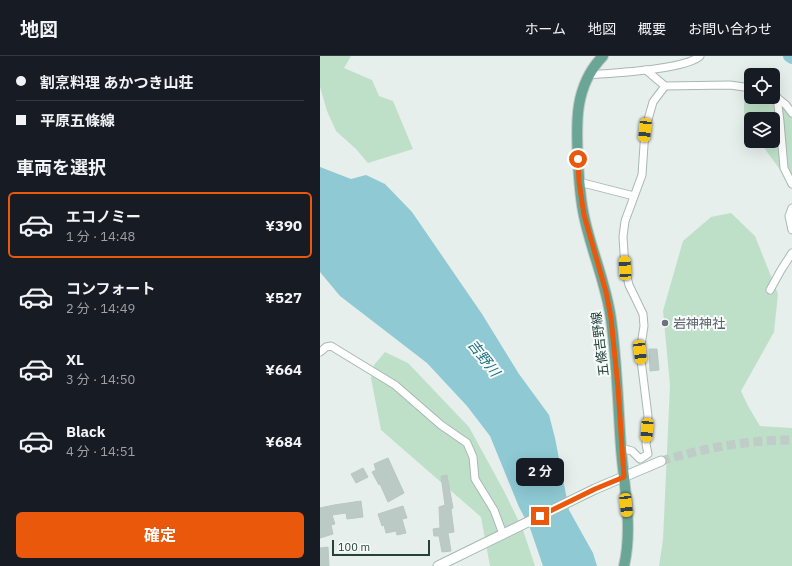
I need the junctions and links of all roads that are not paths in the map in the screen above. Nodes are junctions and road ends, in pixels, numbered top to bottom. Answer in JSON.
{"nodes":[{"id":1,"x":603,"y":56,"type":"edge"},
{"id":2,"x":700,"y":56,"type":"edge"},
{"id":3,"x":646,"y":70,"type":"junction"},
{"id":4,"x":588,"y":75,"type":"junction"},
{"id":5,"x":665,"y":86,"type":"junction"},
{"id":6,"x":744,"y":87,"type":"edge"},
{"id":7,"x":780,"y":101,"type":"edge"},
{"id":8,"x":777,"y":104,"type":"edge"},
{"id":9,"x":792,"y":113,"type":"edge"},
{"id":10,"x":579,"y":182,"type":"junction"},
{"id":11,"x":792,"y":184,"type":"edge"},
{"id":12,"x":634,"y":196,"type":"junction"},
{"id":13,"x":792,"y":208,"type":"edge"},
{"id":14,"x":792,"y":230,"type":"edge"},
{"id":15,"x":792,"y":253,"type":"edge"},
{"id":16,"x":770,"y":290,"type":"dead end"},
{"id":17,"x":320,"y":352,"type":"edge"},
{"id":18,"x":621,"y":448,"type":"junction"},
{"id":19,"x":661,"y":461,"type":"tunnel mouth"},
{"id":20,"x":624,"y":477,"type":"junction"},
{"id":21,"x":503,"y":534,"type":"junction"},
{"id":22,"x":438,"y":566,"type":"edge"},
{"id":23,"x":624,"y":566,"type":"edge"}],
"edges":[{"from":1,"to":4,"type":"main road","name":"五條吉野線"},
{"from":2,"to":3,"type":"street"},
{"from":3,"to":4,"type":"street"},
{"from":3,"to":5,"type":"street"},
{"from":4,"to":10,"type":"main road","name":"五條吉野線"},
{"from":5,"to":6,"type":"street"},
{"from":5,"to":12,"type":"street"},
{"from":7,"to":9,"type":"street"},
{"from":8,"to":11,"type":"street"},
{"from":10,"to":12,"type":"street"},
{"from":10,"to":18,"type":"main road","name":"五條吉野線"},
{"from":12,"to":18,"type":"street"},
{"from":13,"to":14,"type":"street"},
{"from":15,"to":16,"type":"street"},
{"from":17,"to":21,"type":"street"},
{"from":18,"to":20,"type":"main road","name":"五條吉野線"},
{"from":19,"to":20,"type":"main road"},
{"from":20,"to":21,"type":"main road"},
{"from":20,"to":23,"type":"main road","name":"五條吉野線"},
{"from":21,"to":22,"type":"main road"}]}
